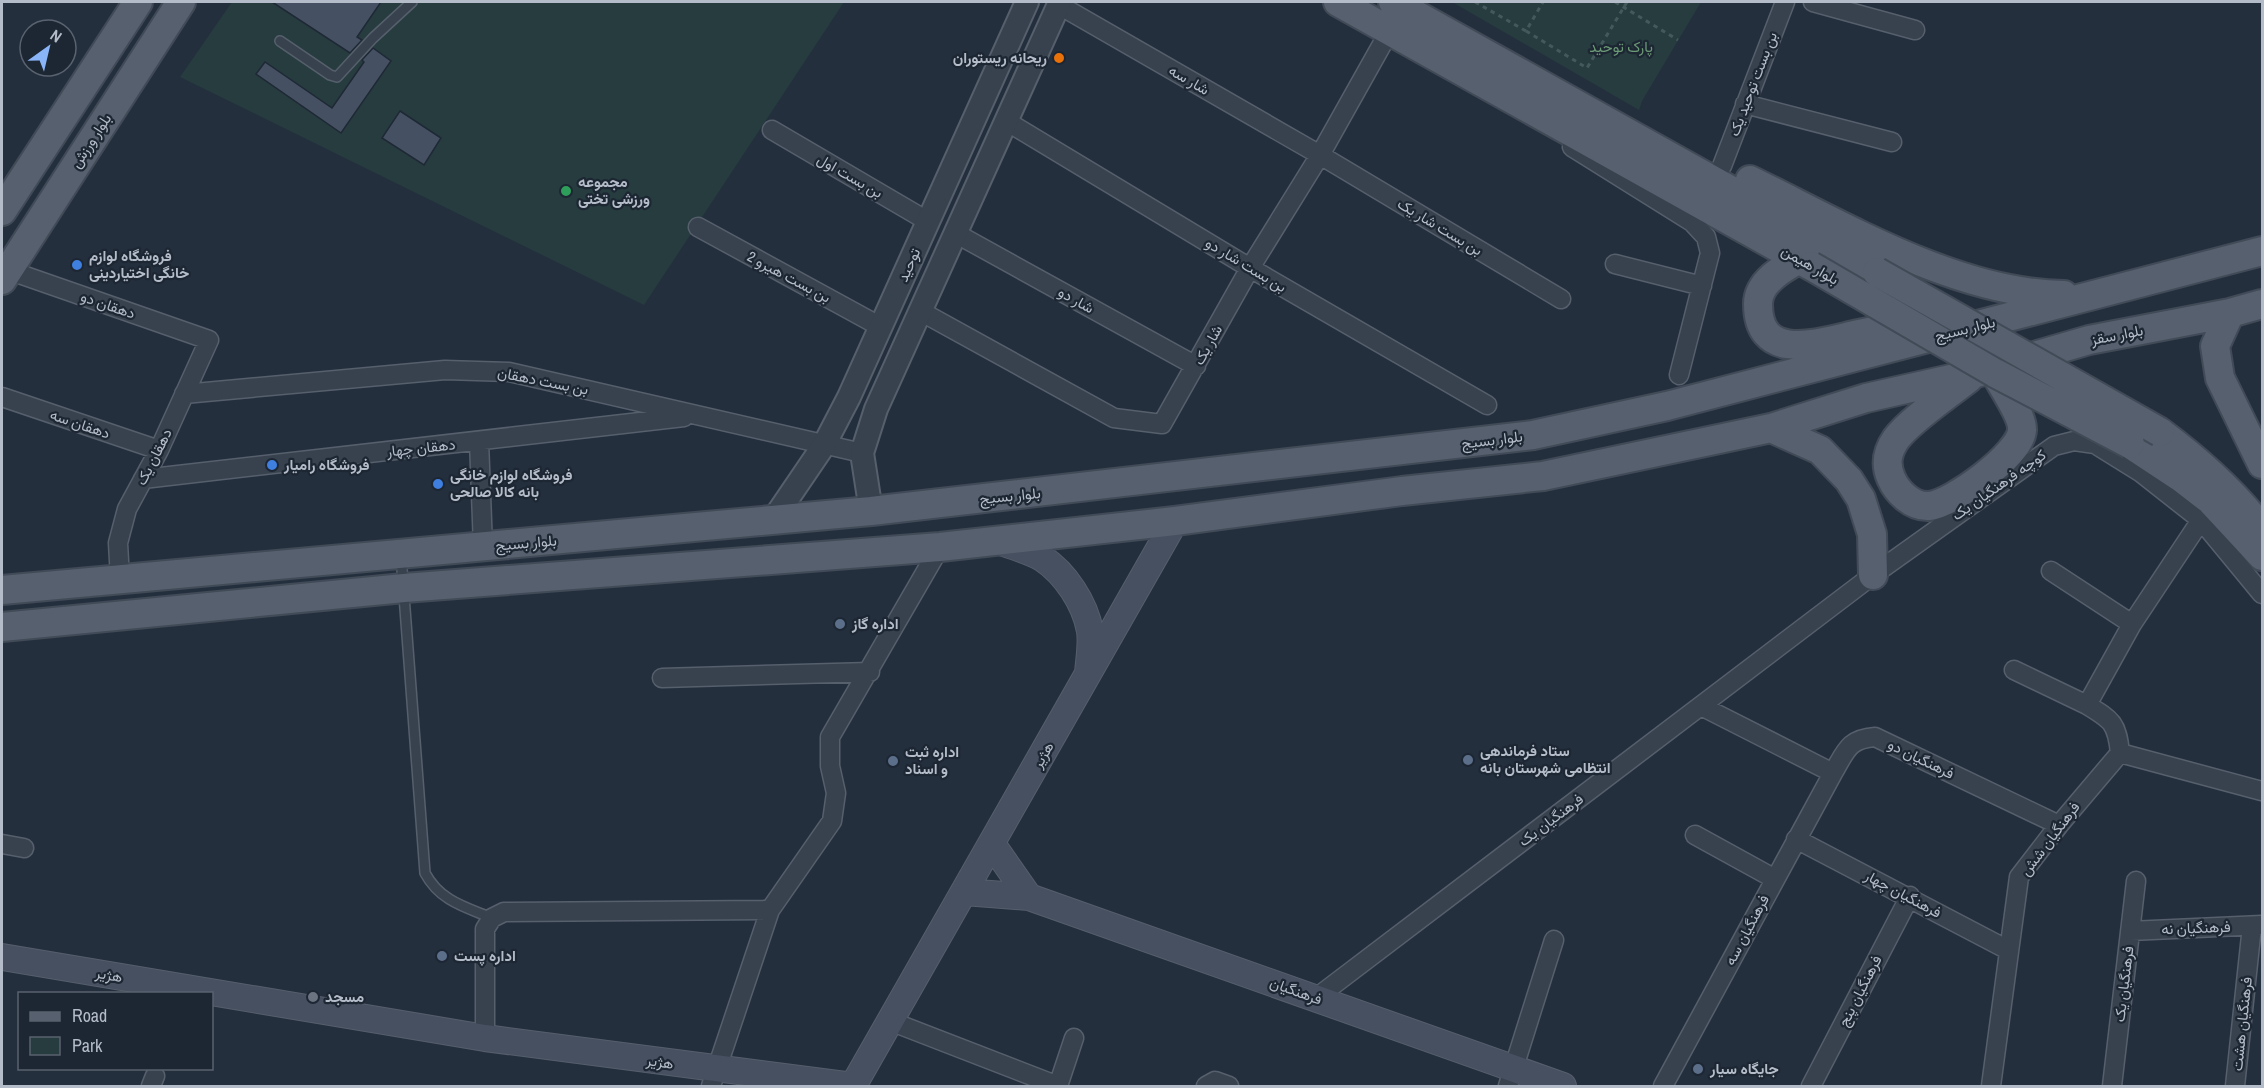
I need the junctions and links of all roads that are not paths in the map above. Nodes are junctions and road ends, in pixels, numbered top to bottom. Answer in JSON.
{"nodes":[{"id":1,"x":138,"y":2,"type":"edge"},
{"id":2,"x":181,"y":2,"type":"edge"},
{"id":3,"x":412,"y":2,"type":"edge"},
{"id":4,"x":1027,"y":2,"type":"edge"},
{"id":5,"x":1338,"y":2,"type":"edge"},
{"id":6,"x":1393,"y":2,"type":"edge"},
{"id":7,"x":1785,"y":2,"type":"edge"},
{"id":8,"x":1813,"y":2,"type":"edge"},
{"id":9,"x":1059,"y":3,"type":"edge"},
{"id":10,"x":1916,"y":30,"type":"dead end"},
{"id":11,"x":1389,"y":32,"type":"junction"},
{"id":12,"x":280,"y":41,"type":"dead end"},
{"id":13,"x":1474,"y":76,"type":"junction"},
{"id":14,"x":1745,"y":104,"type":"junction"},
{"id":15,"x":1006,"y":121,"type":"junction"},
{"id":16,"x":1620,"y":127,"type":"junction"},
{"id":17,"x":772,"y":130,"type":"dead end"},
{"id":18,"x":1892,"y":142,"type":"dead end"},
{"id":19,"x":1320,"y":155,"type":"junction"},
{"id":20,"x":1722,"y":166,"type":"junction"},
{"id":21,"x":2,"y":211,"type":"edge"},
{"id":22,"x":928,"y":222,"type":"junction"},
{"id":23,"x":698,"y":227,"type":"dead end"},
{"id":24,"x":955,"y":233,"type":"junction"},
{"id":25,"x":2262,"y":251,"type":"edge"},
{"id":26,"x":1806,"y":262,"type":"junction"},
{"id":27,"x":1615,"y":264,"type":"dead end"},
{"id":28,"x":1250,"y":268,"type":"junction"},
{"id":29,"x":5,"y":275,"type":"edge"},
{"id":30,"x":1702,"y":286,"type":"junction"},
{"id":31,"x":2096,"y":295,"type":"junction"},
{"id":32,"x":1561,"y":298,"type":"dead end"},
{"id":33,"x":2262,"y":304,"type":"edge"},
{"id":34,"x":920,"y":311,"type":"junction"},
{"id":35,"x":2230,"y":313,"type":"junction"},
{"id":36,"x":2004,"y":319,"type":"junction"},
{"id":37,"x":881,"y":327,"type":"junction"},
{"id":38,"x":209,"y":340,"type":"joint"},
{"id":39,"x":1196,"y":366,"type":"junction"},
{"id":40,"x":1984,"y":374,"type":"junction"},
{"id":41,"x":1679,"y":375,"type":"dead end"},
{"id":42,"x":184,"y":394,"type":"junction"},
{"id":43,"x":2,"y":397,"type":"edge"},
{"id":44,"x":1487,"y":405,"type":"dead end"},
{"id":45,"x":698,"y":416,"type":"junction"},
{"id":46,"x":1771,"y":428,"type":"junction"},
{"id":47,"x":479,"y":441,"type":"junction"},
{"id":48,"x":824,"y":445,"type":"junction"},
{"id":49,"x":159,"y":450,"type":"junction"},
{"id":50,"x":1398,"y":452,"type":"junction"},
{"id":51,"x":862,"y":453,"type":"junction"},
{"id":52,"x":2262,"y":464,"type":"edge"},
{"id":53,"x":143,"y":479,"type":"junction"},
{"id":54,"x":1402,"y":491,"type":"junction"},
{"id":55,"x":871,"y":511,"type":"junction"},
{"id":56,"x":773,"y":520,"type":"junction"},
{"id":57,"x":2201,"y":520,"type":"junction"},
{"id":58,"x":1176,"y":521,"type":"junction"},
{"id":59,"x":2262,"y":530,"type":"edge"},
{"id":60,"x":992,"y":539,"type":"junction"},
{"id":61,"x":483,"y":547,"type":"junction"},
{"id":62,"x":940,"y":547,"type":"junction"},
{"id":63,"x":401,"y":553,"type":"junction"},
{"id":64,"x":2262,"y":556,"type":"edge"},
{"id":65,"x":2050,"y":572,"type":"dead end"},
{"id":66,"x":1873,"y":575,"type":"junction"},
{"id":67,"x":120,"y":579,"type":"junction"},
{"id":68,"x":404,"y":588,"type":"junction"},
{"id":69,"x":2,"y":590,"type":"edge"},
{"id":70,"x":2262,"y":594,"type":"edge"},
{"id":71,"x":2132,"y":624,"type":"junction"},
{"id":72,"x":2,"y":627,"type":"edge"},
{"id":73,"x":2014,"y":670,"type":"dead end"},
{"id":74,"x":870,"y":672,"type":"junction"},
{"id":75,"x":1088,"y":676,"type":"junction"},
{"id":76,"x":662,"y":678,"type":"dead end"},
{"id":77,"x":2087,"y":705,"type":"junction"},
{"id":78,"x":1701,"y":706,"type":"junction"},
{"id":79,"x":2120,"y":753,"type":"junction"},
{"id":80,"x":1833,"y":773,"type":"junction"},
{"id":81,"x":2262,"y":791,"type":"edge"},
{"id":82,"x":2059,"y":825,"type":"junction"},
{"id":83,"x":1695,"y":835,"type":"dead end"},
{"id":84,"x":1796,"y":839,"type":"junction"},
{"id":85,"x":2,"y":844,"type":"edge"},
{"id":86,"x":992,"y":844,"type":"junction"},
{"id":87,"x":24,"y":848,"type":"dead end"},
{"id":88,"x":1775,"y":879,"type":"junction"},
{"id":89,"x":2136,"y":881,"type":"dead end"},
{"id":90,"x":964,"y":892,"type":"junction"},
{"id":91,"x":1029,"y":897,"type":"junction"},
{"id":92,"x":1910,"y":897,"type":"junction"},
{"id":93,"x":770,"y":910,"type":"junction"},
{"id":94,"x":492,"y":918,"type":"junction"},
{"id":95,"x":2257,"y":925,"type":"edge"},
{"id":96,"x":2130,"y":931,"type":"junction"},
{"id":97,"x":1554,"y":940,"type":"dead end"},
{"id":98,"x":2008,"y":950,"type":"junction"},
{"id":99,"x":2,"y":957,"type":"edge"},
{"id":100,"x":211,"y":992,"type":"edge"},
{"id":101,"x":213,"y":992,"type":"edge"},
{"id":102,"x":1316,"y":999,"type":"junction"},
{"id":103,"x":890,"y":1021,"type":"junction"},
{"id":104,"x":485,"y":1038,"type":"junction"},
{"id":105,"x":1074,"y":1038,"type":"dead end"},
{"id":106,"x":713,"y":1078,"type":"edge"},
{"id":107,"x":1511,"y":1078,"type":"edge"},
{"id":108,"x":783,"y":1082,"type":"edge"},
{"id":109,"x":853,"y":1086,"type":"edge"},
{"id":110,"x":1058,"y":1086,"type":"edge"},
{"id":111,"x":1206,"y":1086,"type":"edge"},
{"id":112,"x":1229,"y":1086,"type":"edge"},
{"id":113,"x":1563,"y":1086,"type":"edge"},
{"id":114,"x":1663,"y":1086,"type":"edge"},
{"id":115,"x":1811,"y":1086,"type":"edge"},
{"id":116,"x":1991,"y":1086,"type":"edge"},
{"id":117,"x":2112,"y":1086,"type":"edge"},
{"id":118,"x":2235,"y":1086,"type":"edge"}],
"edges":[{"from":1,"to":21,"type":"main road"},
{"from":2,"to":29,"type":"main road","name":"بلوار ورزش"},
{"from":3,"to":12,"type":"lane"},
{"from":4,"to":22,"type":"street","name":"توحید"},
{"from":5,"to":11,"type":"main road","name":"بلوار هیمن"},
{"from":6,"to":16,"type":"main road","name":"بلوار هیمن"},
{"from":7,"to":14,"type":"street","name":"بن بست توحید یک"},
{"from":8,"to":10,"type":"street"},
{"from":9,"to":15,"type":"street","name":"توحید"},
{"from":9,"to":19,"type":"street","name":"شار سه"},
{"from":11,"to":13,"type":"main road","name":"بلوار هیمن"},
{"from":11,"to":19,"type":"street","name":"شار یک"},
{"from":13,"to":26,"type":"main road","name":"بلوار هیمن"},
{"from":13,"to":30,"type":"street"},
{"from":14,"to":18,"type":"street"},
{"from":14,"to":20,"type":"street","name":"بن بست توحید یک"},
{"from":15,"to":24,"type":"street","name":"توحید"},
{"from":15,"to":28,"type":"street","name":"بن بست شار دو"},
{"from":16,"to":20,"type":"main road"},
{"from":16,"to":59,"type":"main road","name":"بلوار هیمن","bridge":true},
{"from":17,"to":22,"type":"street","name":"بن بست اول"},
{"from":19,"to":28,"type":"street","name":"شار یک"},
{"from":19,"to":32,"type":"street","name":"بن بست شار یک"},
{"from":20,"to":31,"type":"main road"},
{"from":22,"to":37,"type":"street","name":"توحید"},
{"from":23,"to":37,"type":"street","name":"بن بست هیرو 2"},
{"from":24,"to":34,"type":"street","name":"توحید"},
{"from":24,"to":39,"type":"street","name":"شار دو"},
{"from":25,"to":31,"type":"main road"},
{"from":26,"to":36,"type":"main road"},
{"from":26,"to":40,"type":"main road","name":"بلوار هیمن","bridge":true},
{"from":27,"to":30,"type":"street"},
{"from":28,"to":39,"type":"street","name":"شار یک"},
{"from":28,"to":44,"type":"street","name":"بن بست شار دو"},
{"from":29,"to":38,"type":"street","name":"دهقان دو"},
{"from":30,"to":41,"type":"street"},
{"from":31,"to":36,"type":"main road"},
{"from":33,"to":35,"type":"main road","name":"بلوار سقز"},
{"from":34,"to":39,"type":"street","name":"شار یک"},
{"from":34,"to":51,"type":"street","name":"توحید"},
{"from":35,"to":40,"type":"main road","name":"بلوار سقز"},
{"from":35,"to":52,"type":"main road"},
{"from":36,"to":50,"type":"main road","name":"بلوار بسیج"},
{"from":37,"to":48,"type":"street","name":"توحید"},
{"from":38,"to":42,"type":"street","name":"دهقان یک"},
{"from":40,"to":40,"type":"main road"},
{"from":40,"to":46,"type":"main road"},
{"from":40,"to":64,"type":"main road","name":"بلوار هیمن","bridge":true},
{"from":42,"to":45,"type":"street","name":"بن بست دهقان"},
{"from":42,"to":49,"type":"street","name":"دهقان یک"},
{"from":43,"to":49,"type":"street","name":"دهقان سه"},
{"from":45,"to":47,"type":"street","name":"دهقان چهار"},
{"from":45,"to":48,"type":"street","name":"بن بست دهقان"},
{"from":46,"to":54,"type":"main road"},
{"from":46,"to":66,"type":"main road"},
{"from":47,"to":53,"type":"street","name":"دهقان چهار"},
{"from":47,"to":61,"type":"street"},
{"from":48,"to":51,"type":"street","name":"بن بست دهقان"},
{"from":48,"to":56,"type":"street","name":"توحید"},
{"from":49,"to":53,"type":"street","name":"دهقان یک"},
{"from":50,"to":54,"type":"main road"},
{"from":50,"to":55,"type":"main road","name":"بلوار بسیج"},
{"from":51,"to":55,"type":"street","name":"توحید"},
{"from":53,"to":67,"type":"street","name":"دهقان یک"},
{"from":54,"to":58,"type":"main road"},
{"from":55,"to":56,"type":"main road","name":"بلوار بسیج"},
{"from":56,"to":61,"type":"main road","name":"بلوار بسیج"},
{"from":57,"to":66,"type":"street","name":"کوچه فرهنگیان یک"},
{"from":57,"to":70,"type":"street","name":"کوچه فرهنگیان یک"},
{"from":57,"to":71,"type":"street"},
{"from":58,"to":60,"type":"main road"},
{"from":58,"to":75,"type":"main road","name":"هژیر"},
{"from":60,"to":62,"type":"main road"},
{"from":60,"to":75,"type":"main road","name":"هژیر"},
{"from":61,"to":63,"type":"main road","name":"بلوار بسیج"},
{"from":62,"to":68,"type":"main road"},
{"from":62,"to":74,"type":"street"},
{"from":63,"to":67,"type":"main road","name":"بلوار بسیج"},
{"from":63,"to":68,"type":"lane"},
{"from":65,"to":71,"type":"street"},
{"from":66,"to":78,"type":"street","name":"فرهنگیان یک"},
{"from":67,"to":69,"type":"main road","name":"بلوار بسیج"},
{"from":68,"to":72,"type":"main road"},
{"from":68,"to":94,"type":"lane"},
{"from":71,"to":77,"type":"street"},
{"from":73,"to":77,"type":"street"},
{"from":74,"to":76,"type":"street"},
{"from":74,"to":93,"type":"street"},
{"from":75,"to":86,"type":"main road","name":"هژیر"},
{"from":77,"to":79,"type":"street"},
{"from":78,"to":80,"type":"street"},
{"from":78,"to":102,"type":"street","name":"فرهنگیان یک"},
{"from":79,"to":81,"type":"street"},
{"from":79,"to":82,"type":"street","name":"فرهنگیان شش"},
{"from":80,"to":82,"type":"street","name":"فرهنگیان دو"},
{"from":80,"to":84,"type":"street","name":"فرهنگیان سه"},
{"from":82,"to":98,"type":"street","name":"فرهنگیان شش"},
{"from":83,"to":88,"type":"street"},
{"from":84,"to":88,"type":"street","name":"فرهنگیان سه"},
{"from":84,"to":92,"type":"street","name":"فرهنگیان چهار"},
{"from":85,"to":87,"type":"street"},
{"from":86,"to":90,"type":"main road","name":"هژیر"},
{"from":86,"to":91,"type":"main road"},
{"from":88,"to":114,"type":"street","name":"فرهنگیان سه"},
{"from":89,"to":96,"type":"street","name":"فرهنگیان یک"},
{"from":90,"to":91,"type":"main road","name":"فرهنگیان"},
{"from":90,"to":103,"type":"main road","name":"هژیر"},
{"from":91,"to":102,"type":"main road","name":"فرهنگیان"},
{"from":92,"to":98,"type":"street","name":"فرهنگیان چهار"},
{"from":92,"to":115,"type":"street","name":"فرهنگیان پنج"},
{"from":93,"to":94,"type":"street"},
{"from":93,"to":106,"type":"street"},
{"from":94,"to":104,"type":"street"},
{"from":95,"to":96,"type":"street","name":"فرهنگیان نه"},
{"from":95,"to":118,"type":"street","name":"فرهنگیان هشت"},
{"from":96,"to":117,"type":"street","name":"فرهنگیان یک"},
{"from":97,"to":107,"type":"street"},
{"from":98,"to":116,"type":"street","name":"فرهنگیان شش"},
{"from":99,"to":100,"type":"main road","name":"هژیر"},
{"from":101,"to":104,"type":"main road","name":"هژیر"},
{"from":102,"to":107,"type":"main road","name":"فرهنگیان"},
{"from":103,"to":109,"type":"main road","name":"هژیر"},
{"from":103,"to":110,"type":"street"},
{"from":104,"to":106,"type":"main road","name":"هژیر"},
{"from":105,"to":110,"type":"street"},
{"from":106,"to":108,"type":"main road","name":"هژیر"},
{"from":107,"to":113,"type":"main road","name":"فرهنگیان"},
{"from":108,"to":109,"type":"main road","name":"هژیر"},
{"from":111,"to":112,"type":"street"}]}
